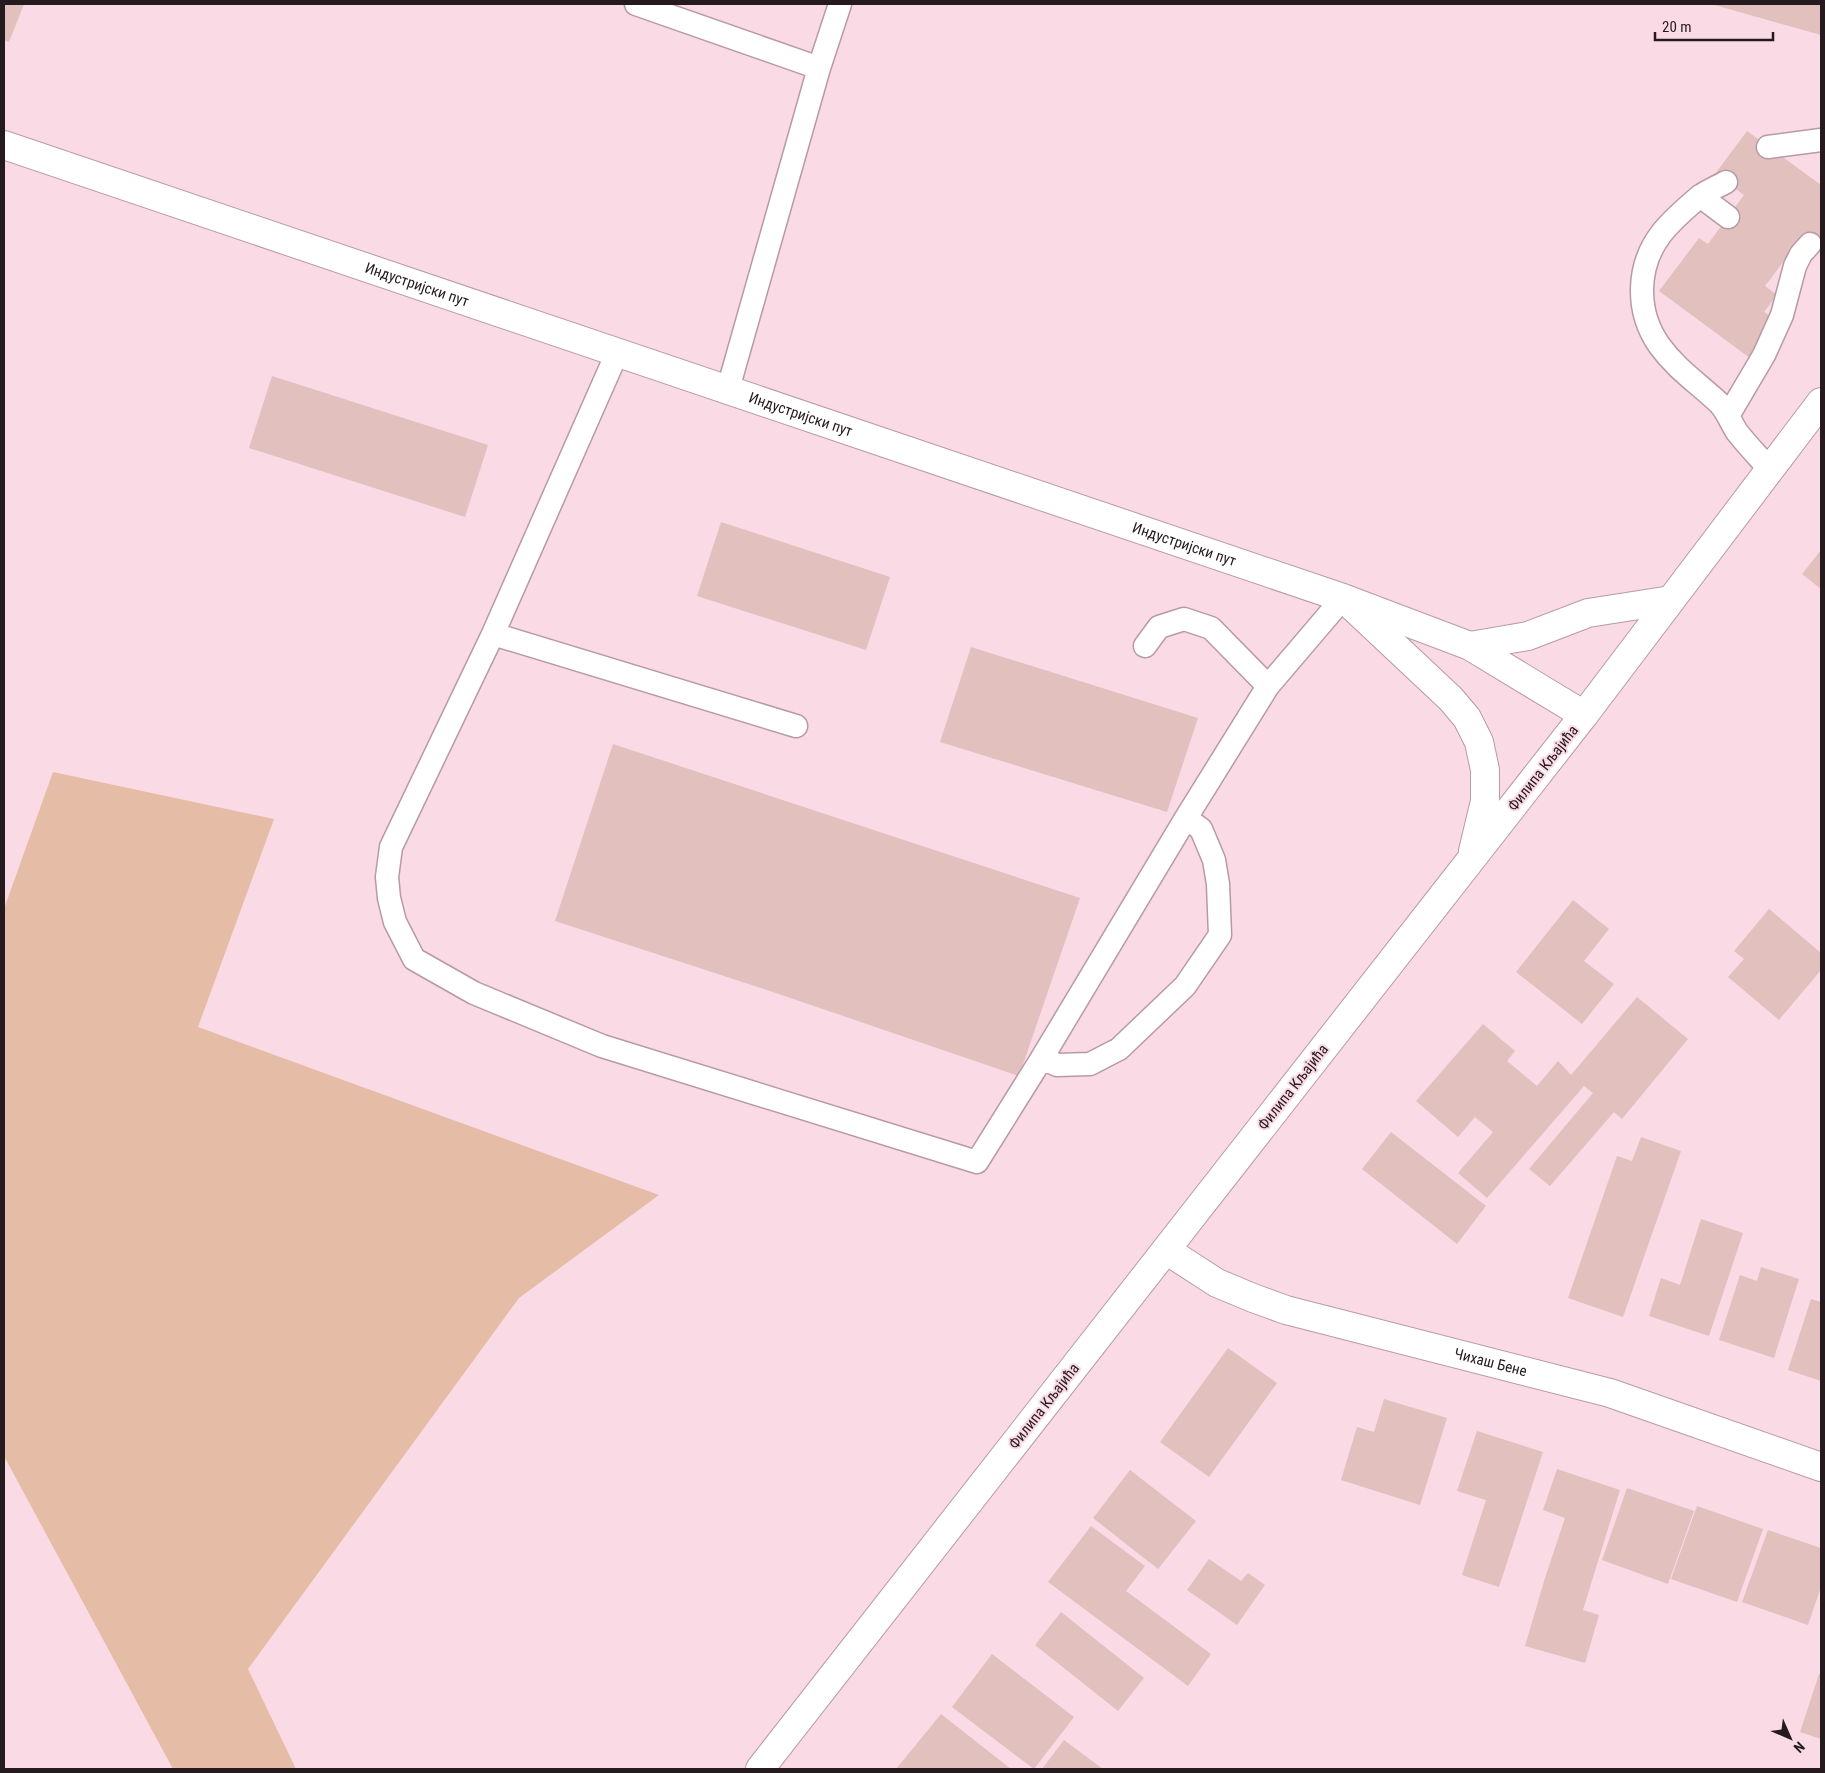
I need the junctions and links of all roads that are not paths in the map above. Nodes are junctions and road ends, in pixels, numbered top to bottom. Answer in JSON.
{"nodes":[{"id":1,"x":636,"y":4,"type":"edge"},
{"id":2,"x":840,"y":4,"type":"edge"},
{"id":3,"x":819,"y":68,"type":"junction"},
{"id":4,"x":1821,"y":140,"type":"edge"},
{"id":5,"x":4,"y":145,"type":"edge"},
{"id":6,"x":1768,"y":147,"type":"dead end"},
{"id":7,"x":1726,"y":182,"type":"dead end"},
{"id":8,"x":1700,"y":196,"type":"junction"},
{"id":9,"x":1728,"y":216,"type":"dead end"},
{"id":10,"x":1810,"y":244,"type":"dead end"},
{"id":11,"x":617,"y":354,"type":"junction"},
{"id":12,"x":728,"y":389,"type":"junction"},
{"id":13,"x":1821,"y":402,"type":"edge"},
{"id":14,"x":1728,"y":416,"type":"junction"},
{"id":15,"x":1770,"y":470,"type":"junction"},
{"id":16,"x":1343,"y":598,"type":"junction"},
{"id":17,"x":1671,"y":600,"type":"junction"},
{"id":18,"x":493,"y":634,"type":"junction"},
{"id":19,"x":1145,"y":646,"type":"dead end"},
{"id":20,"x":1470,"y":646,"type":"junction"},
{"id":21,"x":1268,"y":686,"type":"junction"},
{"id":22,"x":1584,"y":715,"type":"junction"},
{"id":23,"x":796,"y":726,"type":"dead end"},
{"id":24,"x":1186,"y":818,"type":"junction"},
{"id":25,"x":1471,"y":860,"type":"junction"},
{"id":26,"x":1042,"y":1058,"type":"junction"},
{"id":27,"x":1166,"y":1250,"type":"junction"},
{"id":28,"x":1821,"y":1467,"type":"edge"},
{"id":29,"x":760,"y":1769,"type":"edge"}],
"edges":[{"from":1,"to":3,"type":"lane"},
{"from":2,"to":3,"type":"lane"},
{"from":3,"to":12,"type":"lane"},
{"from":4,"to":6,"type":"lane"},
{"from":5,"to":11,"type":"main road","name":"Индустријски пут"},
{"from":7,"to":8,"type":"lane"},
{"from":8,"to":9,"type":"lane"},
{"from":8,"to":14,"type":"lane"},
{"from":10,"to":14,"type":"lane"},
{"from":11,"to":12,"type":"main road","name":"Индустријски пут"},
{"from":11,"to":18,"type":"lane"},
{"from":12,"to":16,"type":"main road","name":"Индустријски пут"},
{"from":13,"to":15,"type":"main road","name":"Филипа Кљајића"},
{"from":14,"to":15,"type":"lane"},
{"from":15,"to":17,"type":"main road","name":"Филипа Кљајића"},
{"from":16,"to":20,"type":"main road","name":"Индустријски пут"},
{"from":16,"to":21,"type":"lane"},
{"from":16,"to":25,"type":"main road"},
{"from":17,"to":20,"type":"main road"},
{"from":17,"to":22,"type":"main road","name":"Филипа Кљајића"},
{"from":18,"to":23,"type":"lane"},
{"from":18,"to":26,"type":"lane"},
{"from":19,"to":21,"type":"lane"},
{"from":20,"to":22,"type":"main road","name":"Индустријски пут"},
{"from":21,"to":24,"type":"lane"},
{"from":22,"to":25,"type":"main road","name":"Филипа Кљајића"},
{"from":24,"to":26,"type":"lane"},
{"from":24,"to":26,"type":"lane"},
{"from":25,"to":27,"type":"main road","name":"Филипа Кљајића"},
{"from":27,"to":28,"type":"main road","name":"Чихаш Бене"},
{"from":27,"to":29,"type":"main road","name":"Филипа Кљајића"}]}
